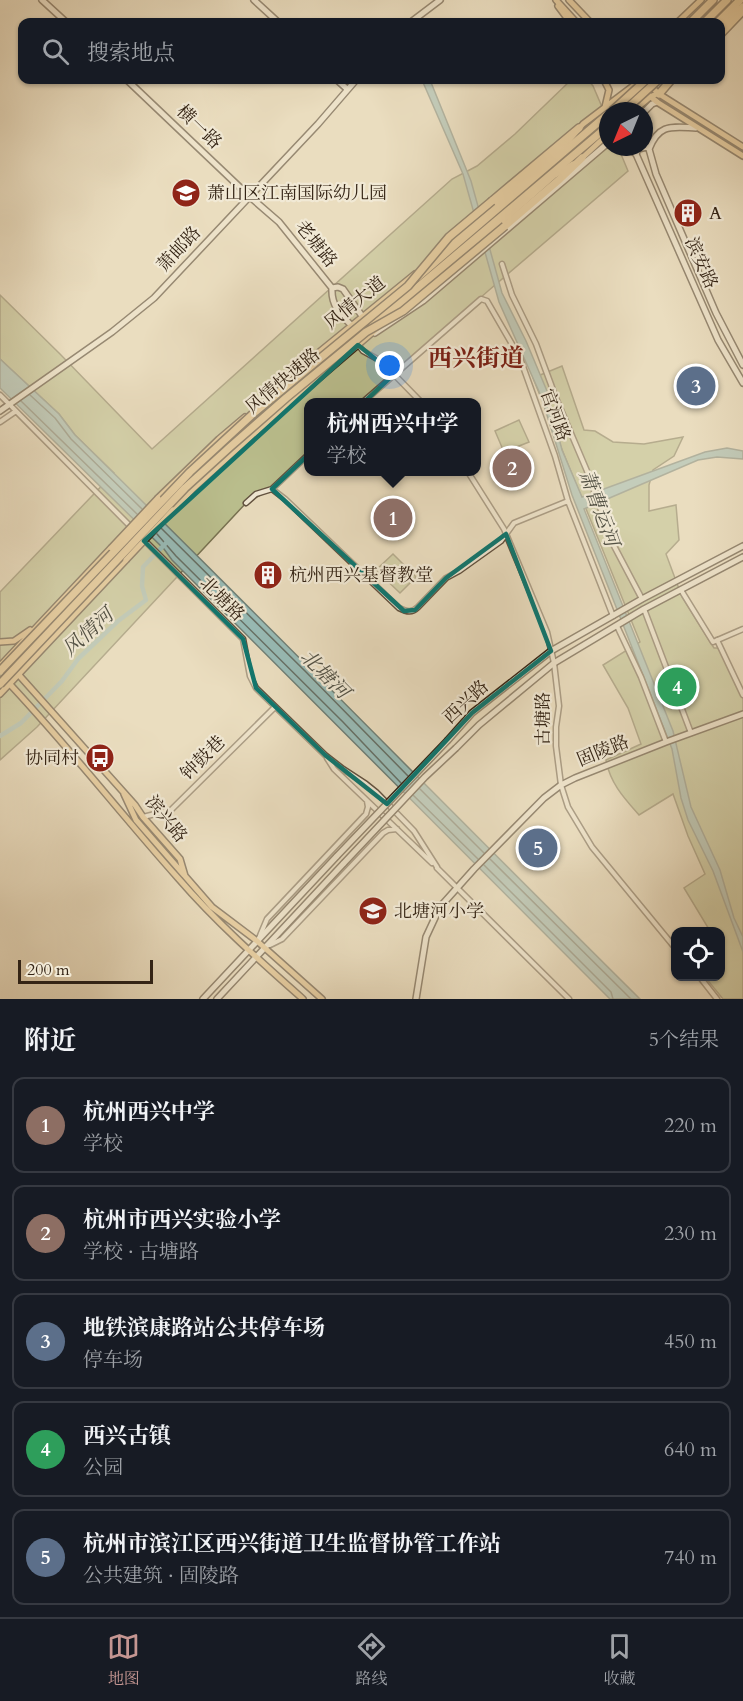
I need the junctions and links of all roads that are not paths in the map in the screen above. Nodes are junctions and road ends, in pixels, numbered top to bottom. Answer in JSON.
{"nodes":[{"id":1,"x":42,"y":0,"type":"edge"},
{"id":2,"x":254,"y":0,"type":"edge"},
{"id":3,"x":440,"y":0,"type":"edge"},
{"id":4,"x":555,"y":0,"type":"edge"},
{"id":5,"x":570,"y":0,"type":"edge"},
{"id":6,"x":701,"y":0,"type":"edge"},
{"id":7,"x":713,"y":0,"type":"edge"},
{"id":8,"x":726,"y":0,"type":"edge"},
{"id":9,"x":739,"y":0,"type":"edge"},
{"id":10,"x":743,"y":7,"type":"edge"},
{"id":11,"x":743,"y":12,"type":"edge"},
{"id":12,"x":62,"y":18,"type":"edge"},
{"id":13,"x":274,"y":18,"type":"edge"},
{"id":14,"x":416,"y":18,"type":"edge"},
{"id":15,"x":567,"y":18,"type":"edge"},
{"id":16,"x":572,"y":18,"type":"edge"},
{"id":17,"x":586,"y":18,"type":"edge"},
{"id":18,"x":682,"y":18,"type":"edge"},
{"id":19,"x":695,"y":18,"type":"edge"},
{"id":20,"x":709,"y":18,"type":"edge"},
{"id":21,"x":721,"y":18,"type":"edge"},
{"id":22,"x":725,"y":24,"type":"edge"},
{"id":23,"x":725,"y":31,"type":"edge"},
{"id":24,"x":131,"y":84,"type":"edge"},
{"id":25,"x":341,"y":84,"type":"edge"},
{"id":26,"x":352,"y":84,"type":"edge"},
{"id":27,"x":606,"y":84,"type":"edge"},
{"id":28,"x":638,"y":84,"type":"edge"},
{"id":29,"x":638,"y":84,"type":"edge"},
{"id":30,"x":643,"y":84,"type":"edge"},
{"id":31,"x":646,"y":84,"type":"edge"},
{"id":32,"x":655,"y":84,"type":"edge"},
{"id":33,"x":659,"y":84,"type":"edge"},
{"id":34,"x":666,"y":84,"type":"edge"},
{"id":35,"x":669,"y":84,"type":"edge"},
{"id":36,"x":347,"y":89,"type":"junction"},
{"id":37,"x":656,"y":91,"type":"junction"},
{"id":38,"x":650,"y":97,"type":"junction"},
{"id":39,"x":608,"y":102,"type":"edge"},
{"id":40,"x":618,"y":102,"type":"edge"},
{"id":41,"x":618,"y":102,"type":"edge"},
{"id":42,"x":634,"y":102,"type":"edge"},
{"id":43,"x":644,"y":102,"type":"edge"},
{"id":44,"x":657,"y":102,"type":"junction"},
{"id":45,"x":653,"y":104,"type":"edge"},
{"id":46,"x":599,"y":116,"type":"edge"},
{"id":47,"x":599,"y":119,"type":"edge"},
{"id":48,"x":579,"y":128,"type":"joint"},
{"id":49,"x":696,"y":128,"type":"junction"},
{"id":50,"x":599,"y":134,"type":"edge"},
{"id":51,"x":653,"y":140,"type":"edge"},
{"id":52,"x":599,"y":142,"type":"edge"},
{"id":53,"x":743,"y":147,"type":"edge"},
{"id":54,"x":599,"y":151,"type":"edge"},
{"id":55,"x":637,"y":156,"type":"edge"},
{"id":56,"x":651,"y":156,"type":"edge"},
{"id":57,"x":743,"y":156,"type":"edge"},
{"id":58,"x":582,"y":158,"type":"junction"},
{"id":59,"x":249,"y":196,"type":"junction"},
{"id":60,"x":492,"y":203,"type":"junction"},
{"id":61,"x":502,"y":264,"type":"dead end"},
{"id":62,"x":408,"y":286,"type":"junction"},
{"id":63,"x":332,"y":288,"type":"junction"},
{"id":64,"x":362,"y":316,"type":"junction"},
{"id":65,"x":351,"y":325,"type":"junction"},
{"id":66,"x":367,"y":335,"type":"junction"},
{"id":67,"x":358,"y":345,"type":"junction"},
{"id":68,"x":743,"y":365,"type":"edge"},
{"id":69,"x":394,"y":374,"type":"junction"},
{"id":70,"x":743,"y":383,"type":"edge"},
{"id":71,"x":1,"y":397,"type":"edge"},
{"id":72,"x":367,"y":398,"type":"edge"},
{"id":73,"x":417,"y":398,"type":"edge"},
{"id":74,"x":9,"y":404,"type":"junction"},
{"id":75,"x":0,"y":411,"type":"edge"},
{"id":76,"x":16,"y":411,"type":"junction"},
{"id":77,"x":0,"y":422,"type":"edge"},
{"id":78,"x":304,"y":459,"type":"edge"},
{"id":79,"x":471,"y":476,"type":"edge"},
{"id":80,"x":272,"y":489,"type":"junction"},
{"id":81,"x":568,"y":501,"type":"junction"},
{"id":82,"x":246,"y":503,"type":"dead end"},
{"id":83,"x":506,"y":534,"type":"junction"},
{"id":84,"x":743,"y":546,"type":"edge"},
{"id":85,"x":743,"y":557,"type":"edge"},
{"id":86,"x":681,"y":590,"type":"junction"},
{"id":87,"x":642,"y":599,"type":"junction"},
{"id":88,"x":644,"y":609,"type":"junction"},
{"id":89,"x":48,"y":615,"type":"junction"},
{"id":90,"x":614,"y":616,"type":"junction"},
{"id":91,"x":618,"y":625,"type":"junction"},
{"id":92,"x":743,"y":629,"type":"edge"},
{"id":93,"x":715,"y":641,"type":"junction"},
{"id":94,"x":0,"y":642,"type":"edge"},
{"id":95,"x":551,"y":651,"type":"junction"},
{"id":96,"x":0,"y":656,"type":"edge"},
{"id":97,"x":5,"y":660,"type":"junction"},
{"id":98,"x":554,"y":663,"type":"junction"},
{"id":99,"x":0,"y":666,"type":"edge"},
{"id":100,"x":0,"y":672,"type":"edge"},
{"id":101,"x":18,"y":674,"type":"junction"},
{"id":102,"x":10,"y":683,"type":"junction"},
{"id":103,"x":0,"y":684,"type":"edge"},
{"id":104,"x":0,"y":694,"type":"edge"},
{"id":105,"x":743,"y":695,"type":"edge"},
{"id":106,"x":275,"y":707,"type":"junction"},
{"id":107,"x":743,"y":714,"type":"edge"},
{"id":108,"x":691,"y":733,"type":"junction"},
{"id":109,"x":667,"y":741,"type":"junction"},
{"id":110,"x":325,"y":755,"type":"junction"},
{"id":111,"x":561,"y":785,"type":"junction"},
{"id":112,"x":122,"y":790,"type":"junction"},
{"id":113,"x":367,"y":801,"type":"junction"},
{"id":114,"x":143,"y":817,"type":"junction"},
{"id":115,"x":397,"y":829,"type":"junction"},
{"id":116,"x":437,"y":867,"type":"junction"},
{"id":117,"x":185,"y":876,"type":"junction"},
{"id":118,"x":457,"y":888,"type":"junction"},
{"id":119,"x":257,"y":941,"type":"junction"},
{"id":120,"x":671,"y":944,"type":"edge"},
{"id":121,"x":264,"y":947,"type":"junction"},
{"id":122,"x":248,"y":950,"type":"junction"},
{"id":123,"x":256,"y":957,"type":"junction"},
{"id":124,"x":703,"y":981,"type":"edge"},
{"id":125,"x":202,"y":999,"type":"edge"},
{"id":126,"x":217,"y":999,"type":"edge"},
{"id":127,"x":303,"y":999,"type":"edge"},
{"id":128,"x":322,"y":999,"type":"edge"},
{"id":129,"x":416,"y":999,"type":"edge"},
{"id":130,"x":569,"y":999,"type":"edge"},
{"id":131,"x":717,"y":999,"type":"edge"}],
"edges":[{"from":1,"to":12,"type":"main road"},
{"from":2,"to":13,"type":"main road"},
{"from":3,"to":14,"type":"main road"},
{"from":4,"to":15,"type":"main road"},
{"from":4,"to":16,"type":"main road"},
{"from":5,"to":17,"type":"main road"},
{"from":6,"to":18,"type":"main road"},
{"from":7,"to":19,"type":"highway"},
{"from":8,"to":20,"type":"highway"},
{"from":9,"to":21,"type":"highway"},
{"from":10,"to":22,"type":"highway"},
{"from":11,"to":23,"type":"main road"},
{"from":24,"to":59,"type":"main road","name":"横一路"},
{"from":25,"to":36,"type":"main road"},
{"from":26,"to":36,"type":"main road","name":"萧邮路"},
{"from":27,"to":39,"type":"main road"},
{"from":28,"to":40,"type":"highway","name":"风情快速路","bridge":true},
{"from":29,"to":41,"type":"main road"},
{"from":30,"to":38,"type":"main road"},
{"from":31,"to":37,"type":"main road"},
{"from":32,"to":42,"type":"highway","bridge":true},
{"from":33,"to":37,"type":"main road"},
{"from":34,"to":37,"type":"highway"},
{"from":35,"to":37,"type":"main road"},
{"from":36,"to":59,"type":"main road","name":"萧邮路"},
{"from":37,"to":38,"type":"main road"},
{"from":37,"to":53,"type":"main road"},
{"from":38,"to":43,"type":"main road"},
{"from":38,"to":44,"type":"main road"},
{"from":44,"to":45,"type":"main road"},
{"from":44,"to":49,"type":"main road"},
{"from":46,"to":48,"type":"main road"},
{"from":47,"to":62,"type":"highway","name":"风情快速路","bridge":true},
{"from":48,"to":60,"type":"highway"},
{"from":49,"to":51,"type":"main road"},
{"from":49,"to":57,"type":"main road"},
{"from":50,"to":66,"type":"highway","name":"风情快速路","bridge":true},
{"from":52,"to":58,"type":"main road","name":"风情大道"},
{"from":54,"to":66,"type":"main road","bridge":true},
{"from":55,"to":70,"type":"main road","name":"滨安路"},
{"from":56,"to":68,"type":"main road","name":"滨安路"},
{"from":58,"to":66,"type":"highway","bridge":true},
{"from":58,"to":66,"type":"main road","name":"风情大道"},
{"from":59,"to":63,"type":"main road","name":"老塘路"},
{"from":59,"to":74,"type":"main road","name":"萧邮路"},
{"from":60,"to":62,"type":"highway","bridge":true},
{"from":60,"to":64,"type":"main road","name":"风情大道"},
{"from":61,"to":87,"type":"street"},
{"from":62,"to":100,"type":"highway","name":"风情快速路","bridge":true},
{"from":63,"to":64,"type":"main road","name":"老塘路"},
{"from":63,"to":65,"type":"main road","name":"老塘路"},
{"from":64,"to":65,"type":"main road","name":"风情大道"},
{"from":65,"to":67,"type":"street"},
{"from":65,"to":89,"type":"main road","name":"风情大道","bridge":true},
{"from":66,"to":67,"type":"main road","name":"风情大道"},
{"from":66,"to":103,"type":"highway","name":"风情快速路","bridge":true},
{"from":67,"to":69,"type":"street"},
{"from":67,"to":101,"type":"main road","name":"风情大道","bridge":true},
{"from":69,"to":72,"type":"street"},
{"from":69,"to":73,"type":"street"},
{"from":69,"to":81,"type":"street","name":"官河路"},
{"from":71,"to":74,"type":"street"},
{"from":74,"to":75,"type":"main road","name":"萧邮路"},
{"from":74,"to":76,"type":"street"},
{"from":76,"to":77,"type":"street"},
{"from":76,"to":106,"type":"street","name":"北塘路"},
{"from":78,"to":80,"type":"street"},
{"from":79,"to":83,"type":"street","name":"古塘路"},
{"from":80,"to":82,"type":"street"},
{"from":80,"to":83,"type":"street"},
{"from":81,"to":83,"type":"street"},
{"from":81,"to":90,"type":"street","name":"官河路"},
{"from":83,"to":95,"type":"street","name":"古塘路"},
{"from":84,"to":87,"type":"main road","name":"西兴路"},
{"from":85,"to":86,"type":"main road","name":"西兴路"},
{"from":86,"to":88,"type":"main road","name":"西兴路"},
{"from":86,"to":93,"type":"street"},
{"from":87,"to":90,"type":"main road","name":"西兴路"},
{"from":88,"to":91,"type":"main road","name":"西兴路"},
{"from":88,"to":108,"type":"street"},
{"from":89,"to":94,"type":"main road"},
{"from":89,"to":97,"type":"main road","name":"风情大道"},
{"from":90,"to":95,"type":"main road","name":"西兴路"},
{"from":91,"to":98,"type":"main road","name":"西兴路"},
{"from":91,"to":109,"type":"street"},
{"from":92,"to":93,"type":"street"},
{"from":93,"to":105,"type":"street"},
{"from":95,"to":98,"type":"street","name":"古塘路"},
{"from":95,"to":119,"type":"main road","name":"西兴路","bridge":true},
{"from":96,"to":97,"type":"main road"},
{"from":97,"to":99,"type":"main road","name":"风情大道"},
{"from":97,"to":101,"type":"main road"},
{"from":98,"to":111,"type":"street","name":"古塘路"},
{"from":98,"to":121,"type":"main road","name":"西兴路","bridge":true},
{"from":100,"to":102,"type":"main road","name":"滨兴路"},
{"from":101,"to":102,"type":"main road","name":"风情大道"},
{"from":101,"to":112,"type":"main road","name":"滨兴路"},
{"from":102,"to":104,"type":"main road","name":"风情大道"},
{"from":102,"to":122,"type":"main road","name":"滨兴路"},
{"from":106,"to":110,"type":"street","name":"北塘路"},
{"from":106,"to":114,"type":"street","name":"钟鼓巷"},
{"from":107,"to":108,"type":"main road","name":"固陵路"},
{"from":108,"to":109,"type":"main road","name":"固陵路"},
{"from":109,"to":111,"type":"main road","name":"固陵路"},
{"from":110,"to":113,"type":"street","name":"北塘路"},
{"from":110,"to":116,"type":"street","name":"北塘路"},
{"from":111,"to":118,"type":"main road","name":"固陵路"},
{"from":111,"to":120,"type":"street","name":"古塘路"},
{"from":112,"to":114,"type":"main road","name":"滨兴路"},
{"from":112,"to":117,"type":"main road"},
{"from":113,"to":115,"type":"street","name":"北塘路"},
{"from":113,"to":119,"type":"street","name":"西兴路"},
{"from":114,"to":117,"type":"main road","name":"滨兴路"},
{"from":115,"to":116,"type":"street","name":"北塘路"},
{"from":115,"to":121,"type":"street","name":"西兴路"},
{"from":116,"to":118,"type":"street","name":"北塘路"},
{"from":117,"to":119,"type":"main road","name":"滨兴路"},
{"from":118,"to":129,"type":"main road"},
{"from":118,"to":130,"type":"street","name":"北塘路"},
{"from":119,"to":121,"type":"main road","name":"滨兴路"},
{"from":119,"to":122,"type":"main road","name":"西兴路"},
{"from":121,"to":123,"type":"main road","name":"西兴路"},
{"from":121,"to":128,"type":"main road","name":"滨兴路"},
{"from":122,"to":123,"type":"main road","name":"滨兴路"},
{"from":122,"to":125,"type":"main road","name":"西兴路"},
{"from":123,"to":126,"type":"main road","name":"西兴路"},
{"from":123,"to":127,"type":"main road","name":"滨兴路"},
{"from":124,"to":131,"type":"street"}]}
